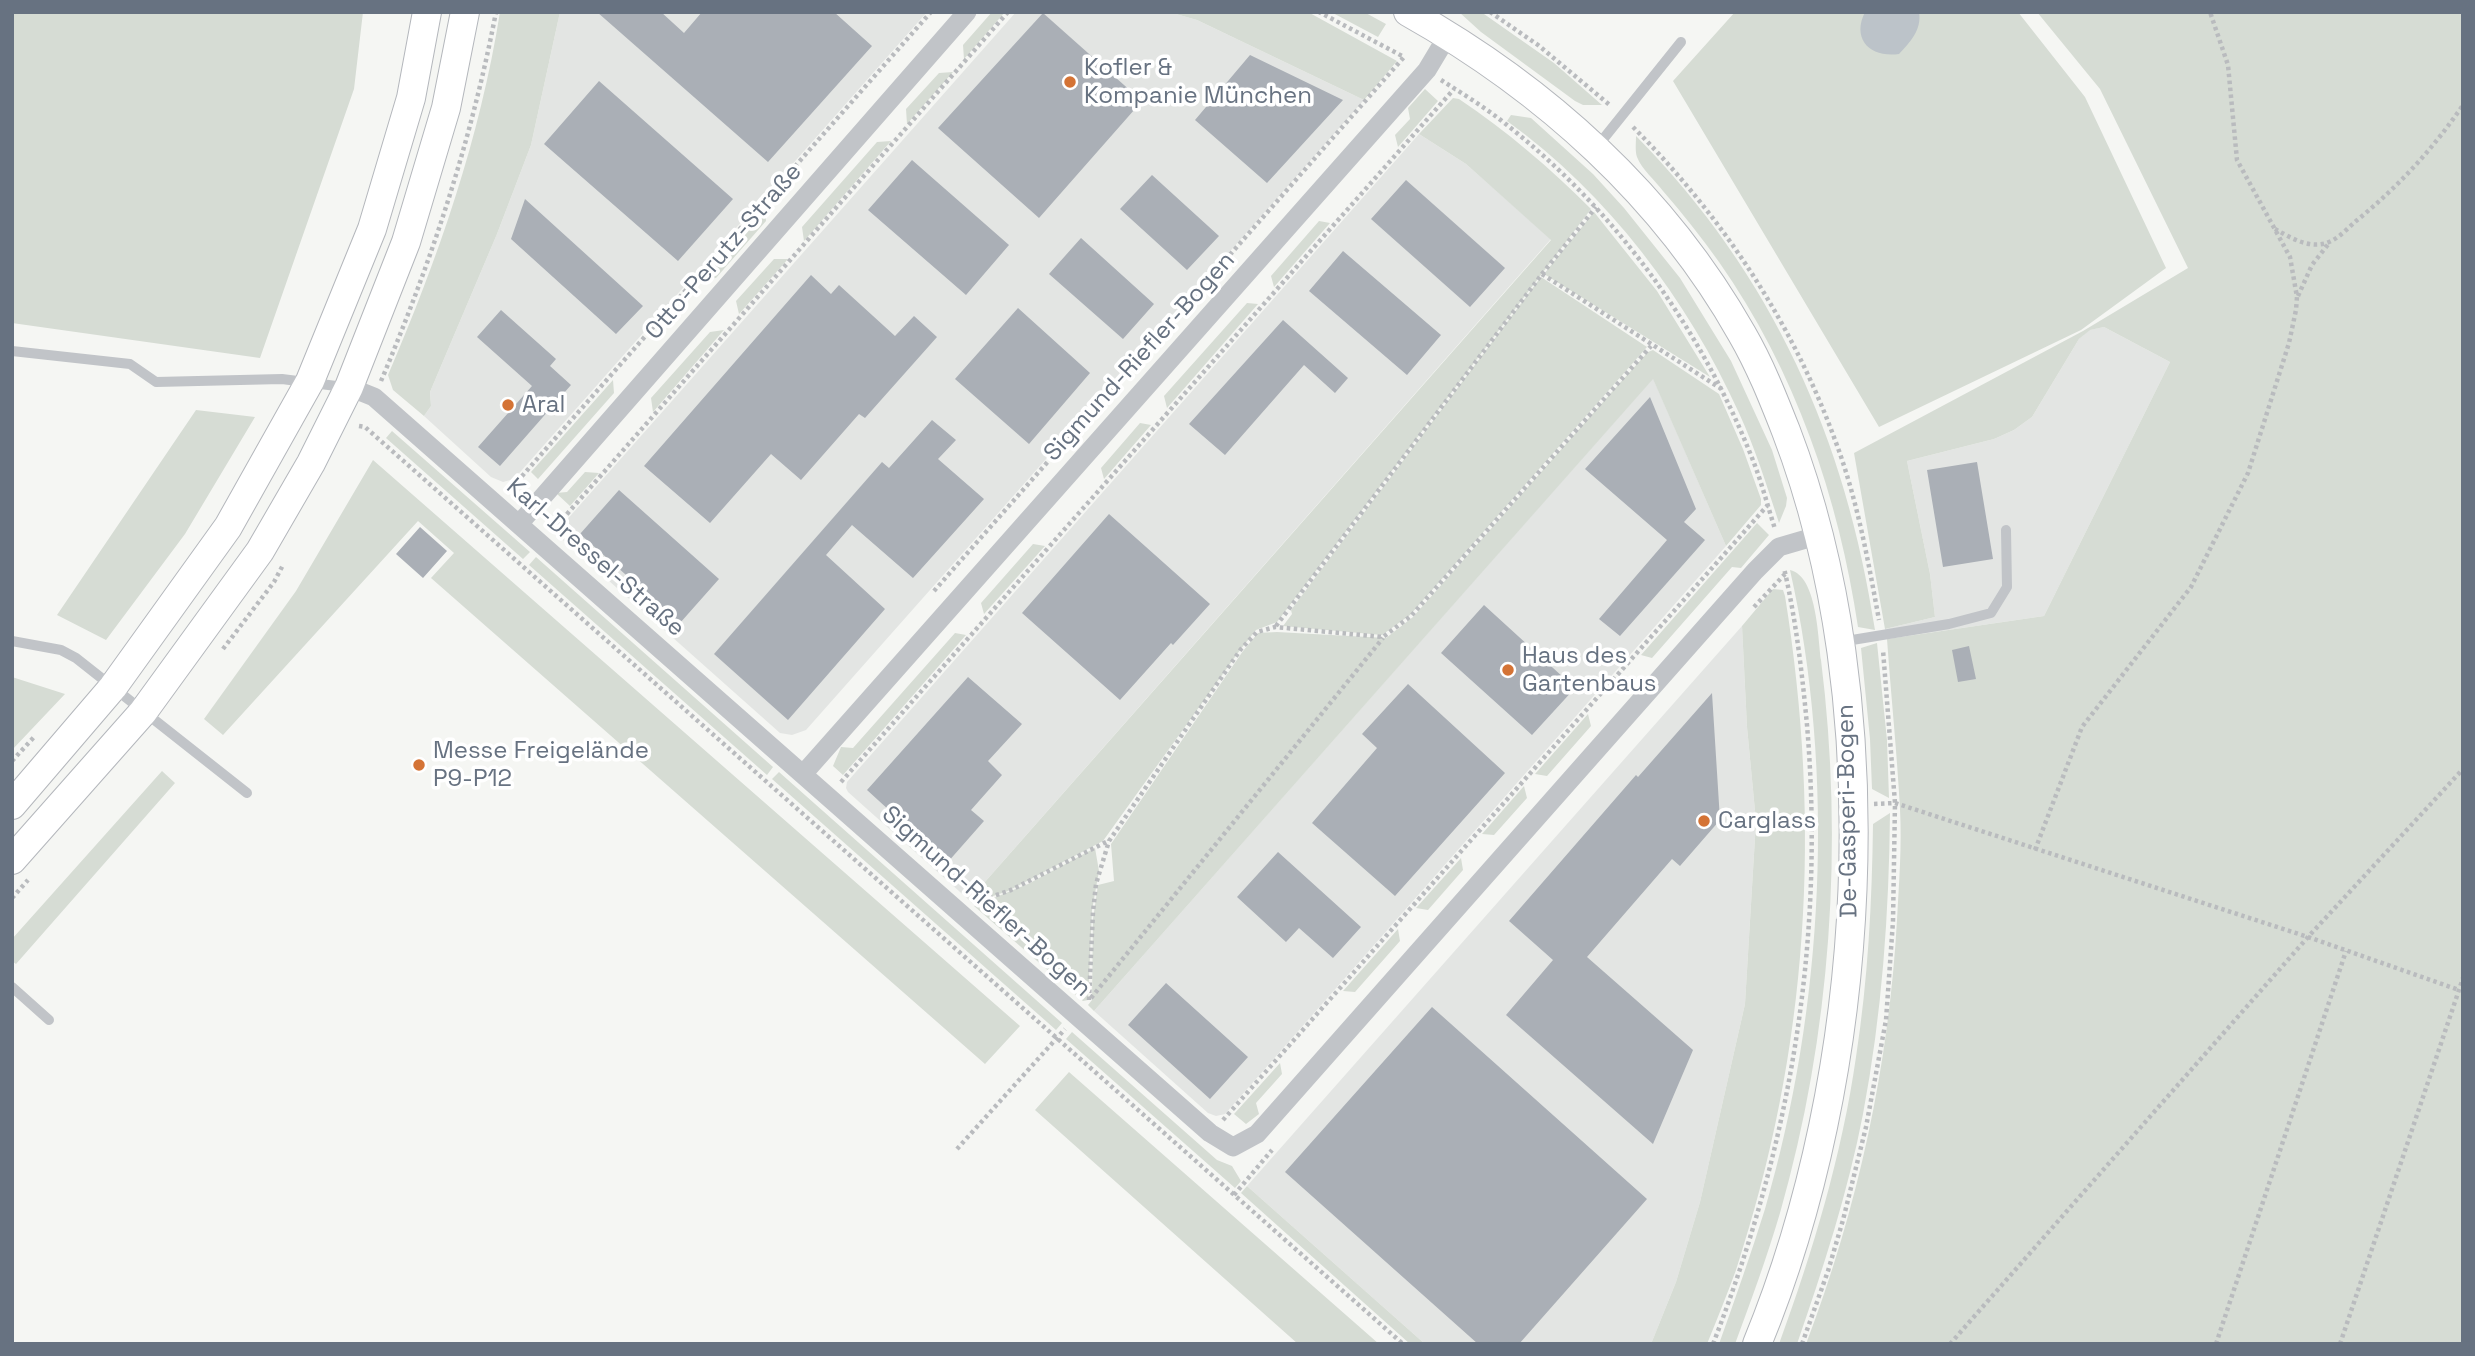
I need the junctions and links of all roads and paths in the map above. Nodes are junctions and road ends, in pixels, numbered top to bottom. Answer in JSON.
{"nodes":[{"id":1,"x":428,"y":12,"type":"edge"},
{"id":2,"x":465,"y":12,"type":"edge"},
{"id":3,"x":931,"y":12,"type":"edge"},
{"id":4,"x":967,"y":12,"type":"edge"},
{"id":5,"x":1008,"y":12,"type":"edge"},
{"id":6,"x":1319,"y":12,"type":"edge"},
{"id":7,"x":1408,"y":12,"type":"edge"},
{"id":8,"x":1490,"y":12,"type":"edge"},
{"id":9,"x":2210,"y":12,"type":"edge"},
{"id":10,"x":1448,"y":35,"type":"junction"},
{"id":11,"x":1681,"y":42,"type":"dead end"},
{"id":12,"x":1438,"y":78,"type":"dead end"},
{"id":13,"x":1454,"y":89,"type":"junction"},
{"id":14,"x":2463,"y":105,"type":"edge"},
{"id":15,"x":1622,"y":116,"type":"junction"},
{"id":16,"x":1595,"y":148,"type":"junction"},
{"id":17,"x":1596,"y":207,"type":"junction"},
{"id":18,"x":2274,"y":229,"type":"junction"},
{"id":19,"x":2330,"y":242,"type":"junction"},
{"id":20,"x":1542,"y":274,"type":"junction"},
{"id":21,"x":2297,"y":296,"type":"junction"},
{"id":22,"x":1651,"y":346,"type":"junction"},
{"id":23,"x":12,"y":351,"type":"edge"},
{"id":24,"x":310,"y":381,"type":"junction"},
{"id":25,"x":349,"y":387,"type":"junction"},
{"id":26,"x":1721,"y":389,"type":"junction"},
{"id":27,"x":359,"y":426,"type":"dead end"},
{"id":28,"x":497,"y":505,"type":"junction"},
{"id":29,"x":1767,"y":506,"type":"junction"},
{"id":30,"x":519,"y":524,"type":"junction"},
{"id":31,"x":2007,"y":530,"type":"dead end"},
{"id":32,"x":1820,"y":535,"type":"junction"},
{"id":33,"x":541,"y":543,"type":"junction"},
{"id":34,"x":1779,"y":547,"type":"junction"},
{"id":35,"x":928,"y":598,"type":"dead end"},
{"id":36,"x":1275,"y":627,"type":"junction"},
{"id":37,"x":1881,"y":635,"type":"junction"},
{"id":38,"x":1383,"y":637,"type":"junction"},
{"id":39,"x":12,"y":641,"type":"edge"},
{"id":40,"x":1840,"y":642,"type":"junction"},
{"id":41,"x":113,"y":687,"type":"junction"},
{"id":42,"x":143,"y":712,"type":"junction"},
{"id":43,"x":39,"y":732,"type":"dead end"},
{"id":44,"x":12,"y":761,"type":"edge"},
{"id":45,"x":2463,"y":769,"type":"edge"},
{"id":46,"x":804,"y":773,"type":"junction"},
{"id":47,"x":247,"y":793,"type":"dead end"},
{"id":48,"x":829,"y":796,"type":"junction"},
{"id":49,"x":1895,"y":803,"type":"junction"},
{"id":50,"x":1852,"y":804,"type":"junction"},
{"id":51,"x":12,"y":805,"type":"edge"},
{"id":52,"x":1109,"y":841,"type":"junction"},
{"id":53,"x":2035,"y":850,"type":"junction"},
{"id":54,"x":12,"y":860,"type":"edge"},
{"id":55,"x":957,"y":909,"type":"junction"},
{"id":56,"x":2308,"y":937,"type":"junction"},
{"id":57,"x":2346,"y":951,"type":"junction"},
{"id":58,"x":2463,"y":978,"type":"edge"},
{"id":59,"x":12,"y":986,"type":"edge"},
{"id":60,"x":2459,"y":990,"type":"junction"},
{"id":61,"x":1090,"y":1000,"type":"junction"},
{"id":62,"x":1077,"y":1015,"type":"junction"},
{"id":63,"x":49,"y":1020,"type":"dead end"},
{"id":64,"x":1056,"y":1039,"type":"junction"},
{"id":65,"x":1210,"y":1133,"type":"junction"},
{"id":66,"x":957,"y":1149,"type":"dead end"},
{"id":67,"x":1253,"y":1171,"type":"dead end"},
{"id":68,"x":1234,"y":1195,"type":"junction"},
{"id":69,"x":1403,"y":1344,"type":"edge"},
{"id":70,"x":1713,"y":1344,"type":"edge"},
{"id":71,"x":1757,"y":1344,"type":"edge"},
{"id":72,"x":1802,"y":1344,"type":"edge"},
{"id":73,"x":1950,"y":1344,"type":"edge"},
{"id":74,"x":2216,"y":1344,"type":"edge"},
{"id":75,"x":2340,"y":1344,"type":"edge"}],
"edges":[{"from":1,"to":24,"type":"main road"},
{"from":2,"to":25,"type":"main road"},
{"from":3,"to":28,"type":"path"},
{"from":4,"to":30,"type":"street","name":"Otto-Perutz-Straße"},
{"from":5,"to":33,"type":"path"},
{"from":6,"to":35,"type":"path"},
{"from":7,"to":10,"type":"main road","name":"De-Gasperi-Bogen"},
{"from":8,"to":15,"type":"path"},
{"from":9,"to":18,"type":"path"},
{"from":10,"to":16,"type":"main road","name":"De-Gasperi-Bogen"},
{"from":10,"to":46,"type":"street","name":"Sigmund-Riefler-Bogen"},
{"from":11,"to":15,"type":"lane"},
{"from":12,"to":13,"type":"path"},
{"from":13,"to":17,"type":"path"},
{"from":13,"to":48,"type":"path"},
{"from":14,"to":19,"type":"path"},
{"from":15,"to":16,"type":"lane"},
{"from":15,"to":37,"type":"path"},
{"from":16,"to":32,"type":"main road","name":"De-Gasperi-Bogen"},
{"from":17,"to":20,"type":"path"},
{"from":17,"to":26,"type":"path"},
{"from":18,"to":19,"type":"path"},
{"from":18,"to":21,"type":"path"},
{"from":19,"to":21,"type":"path"},
{"from":20,"to":22,"type":"path"},
{"from":20,"to":36,"type":"path"},
{"from":21,"to":53,"type":"path"},
{"from":22,"to":26,"type":"path"},
{"from":22,"to":38,"type":"path"},
{"from":23,"to":24,"type":"lane"},
{"from":24,"to":25,"type":"lane"},
{"from":24,"to":41,"type":"main road"},
{"from":25,"to":28,"type":"street","name":"Karl-Dressel-Straße"},
{"from":25,"to":42,"type":"main road"},
{"from":26,"to":29,"type":"path"},
{"from":27,"to":64,"type":"path"},
{"from":28,"to":30,"type":"street","name":"Karl-Dressel-Straße"},
{"from":29,"to":34,"type":"path"},
{"from":29,"to":65,"type":"path"},
{"from":30,"to":33,"type":"street","name":"Karl-Dressel-Straße"},
{"from":31,"to":37,"type":"lane"},
{"from":32,"to":34,"type":"street","name":"Sigmund-Riefler-Bogen"},
{"from":32,"to":40,"type":"main road","name":"De-Gasperi-Bogen"},
{"from":33,"to":46,"type":"street","name":"Karl-Dressel-Straße"},
{"from":34,"to":65,"type":"street","name":"Sigmund-Riefler-Bogen"},
{"from":34,"to":70,"type":"path"},
{"from":36,"to":38,"type":"path"},
{"from":36,"to":52,"type":"path"},
{"from":37,"to":40,"type":"lane"},
{"from":37,"to":49,"type":"path"},
{"from":38,"to":61,"type":"path"},
{"from":39,"to":41,"type":"lane"},
{"from":40,"to":50,"type":"main road","name":"De-Gasperi-Bogen"},
{"from":41,"to":42,"type":"lane"},
{"from":41,"to":51,"type":"main road"},
{"from":42,"to":47,"type":"lane"},
{"from":42,"to":54,"type":"main road"},
{"from":43,"to":44,"type":"path"},
{"from":45,"to":56,"type":"path"},
{"from":46,"to":48,"type":"street","name":"Sigmund-Riefler-Bogen"},
{"from":48,"to":55,"type":"street","name":"Sigmund-Riefler-Bogen"},
{"from":49,"to":50,"type":"path"},
{"from":49,"to":53,"type":"path"},
{"from":49,"to":72,"type":"path"},
{"from":50,"to":71,"type":"main road","name":"De-Gasperi-Bogen"},
{"from":52,"to":55,"type":"path"},
{"from":52,"to":61,"type":"path"},
{"from":53,"to":56,"type":"path"},
{"from":55,"to":62,"type":"street","name":"Sigmund-Riefler-Bogen"},
{"from":56,"to":57,"type":"path"},
{"from":56,"to":73,"type":"path"},
{"from":57,"to":60,"type":"path"},
{"from":57,"to":74,"type":"path"},
{"from":58,"to":60,"type":"path"},
{"from":59,"to":63,"type":"lane"},
{"from":60,"to":75,"type":"path"},
{"from":61,"to":62,"type":"path"},
{"from":62,"to":64,"type":"path"},
{"from":62,"to":65,"type":"street","name":"Sigmund-Riefler-Bogen"},
{"from":64,"to":66,"type":"path"},
{"from":64,"to":68,"type":"path"},
{"from":67,"to":68,"type":"path"},
{"from":68,"to":69,"type":"path"}]}
